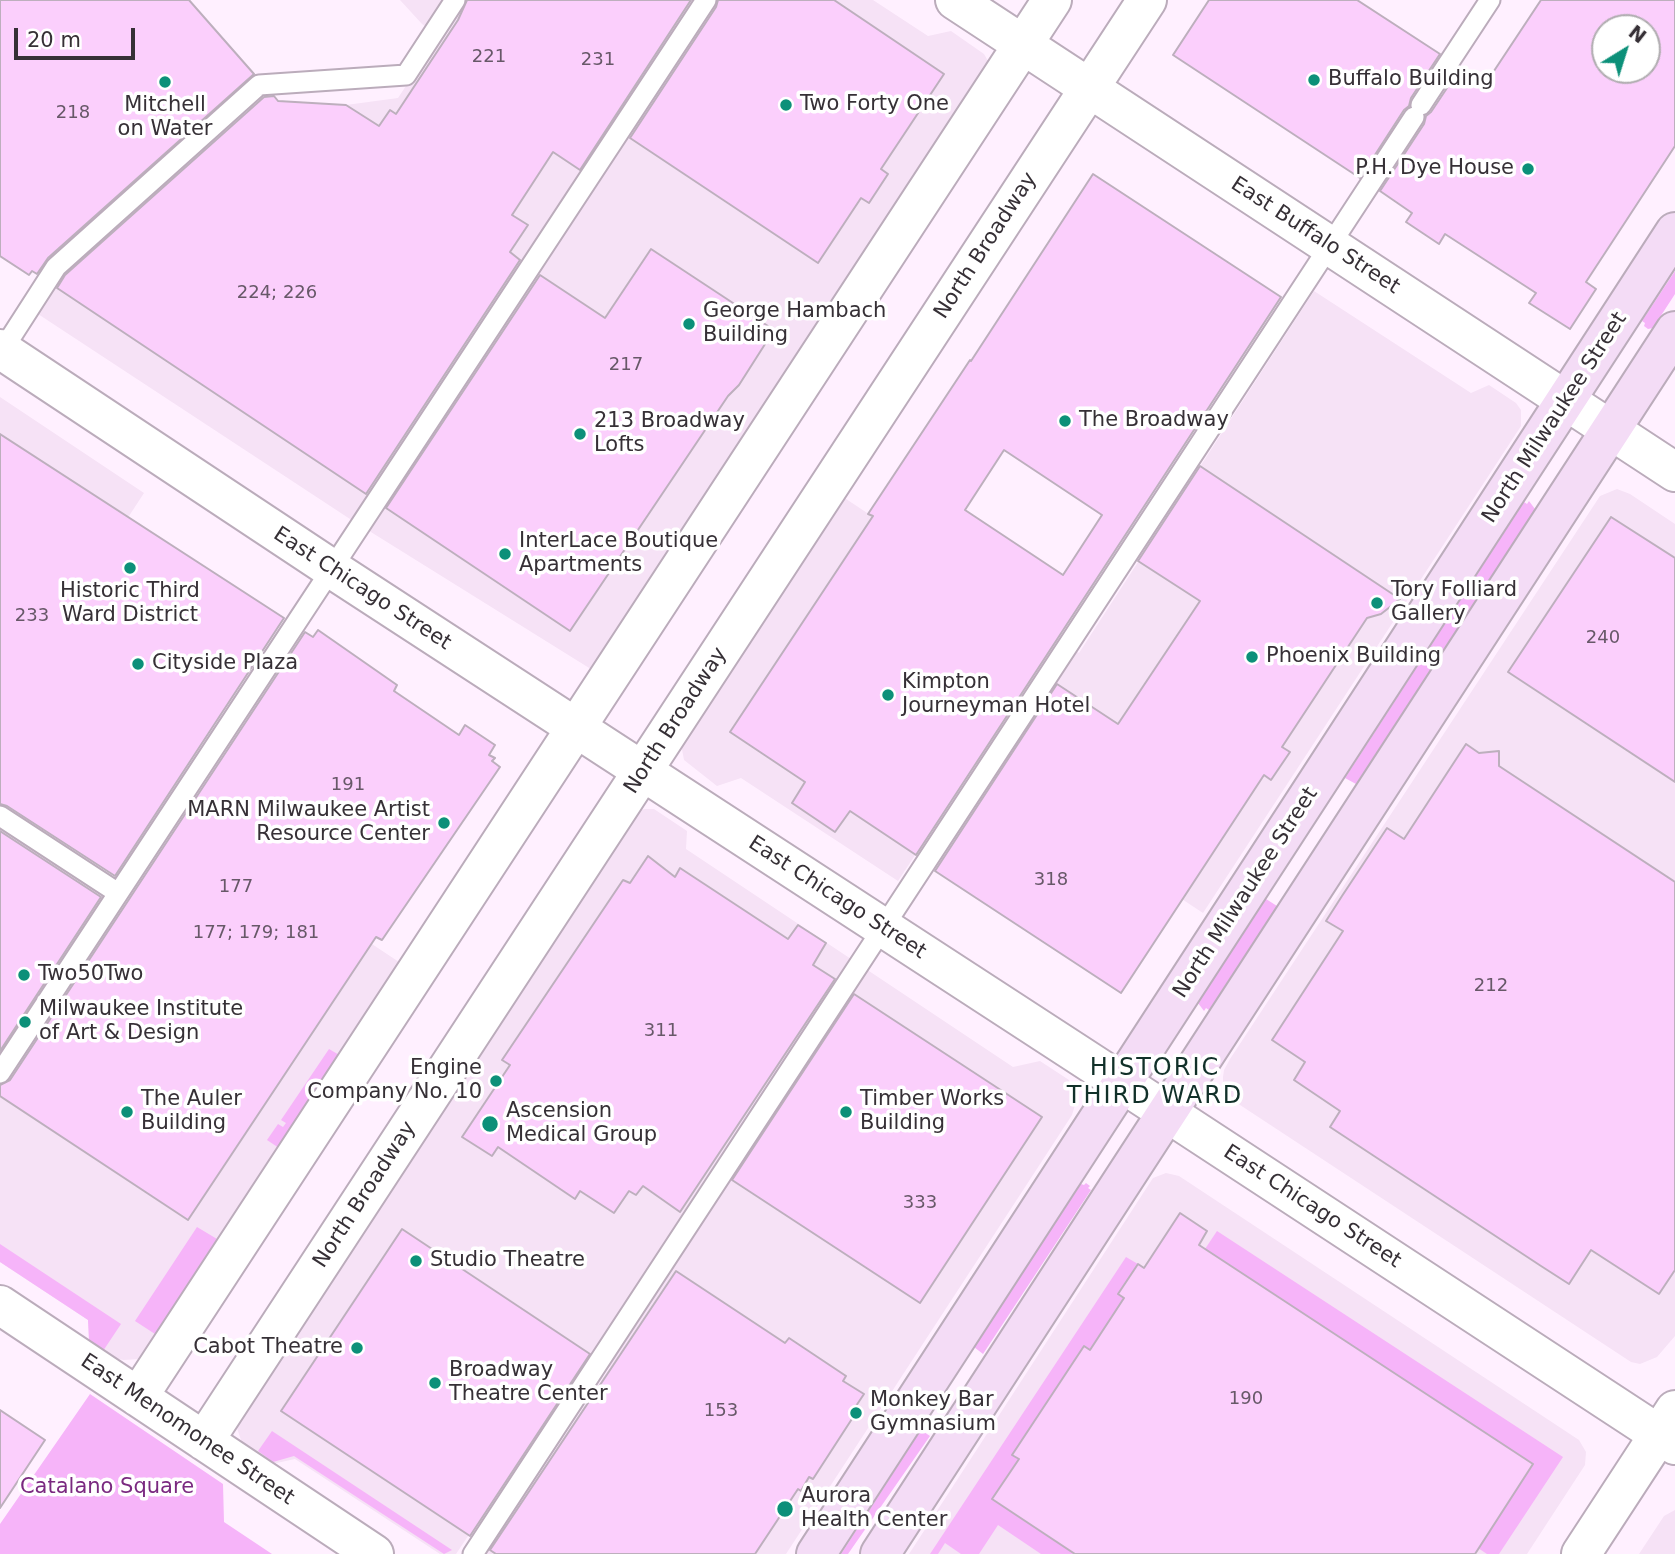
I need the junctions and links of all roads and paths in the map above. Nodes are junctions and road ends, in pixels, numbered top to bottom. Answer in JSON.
{"nodes":[{"id":1,"x":455,"y":0,"type":"edge"},
{"id":2,"x":706,"y":0,"type":"edge"},
{"id":3,"x":955,"y":0,"type":"edge"},
{"id":4,"x":1052,"y":0,"type":"edge"},
{"id":5,"x":1147,"y":0,"type":"edge"},
{"id":6,"x":1490,"y":0,"type":"edge"},
{"id":7,"x":1023,"y":45,"type":"junction"},
{"id":8,"x":1090,"y":88,"type":"junction"},
{"id":9,"x":1675,"y":232,"type":"edge"},
{"id":10,"x":1329,"y":246,"type":"junction"},
{"id":11,"x":1675,"y":331,"type":"edge"},
{"id":12,"x":1,"y":350,"type":"edge"},
{"id":13,"x":1566,"y":400,"type":"junction"},
{"id":14,"x":1610,"y":429,"type":"junction"},
{"id":15,"x":1675,"y":472,"type":"edge"},
{"id":16,"x":332,"y":569,"type":"junction"},
{"id":17,"x":575,"y":728,"type":"junction"},
{"id":18,"x":642,"y":772,"type":"junction"},
{"id":19,"x":0,"y":816,"type":"edge"},
{"id":20,"x":1287,"y":828,"type":"junction"},
{"id":21,"x":1333,"y":858,"type":"junction"},
{"id":22,"x":118,"y":893,"type":"junction"},
{"id":23,"x":883,"y":928,"type":"junction"},
{"id":24,"x":0,"y":1073,"type":"edge"},
{"id":25,"x":1122,"y":1083,"type":"junction"},
{"id":26,"x":1167,"y":1113,"type":"junction"},
{"id":27,"x":0,"y":1305,"type":"edge"},
{"id":28,"x":932,"y":1375,"type":"junction"},
{"id":29,"x":138,"y":1397,"type":"junction"},
{"id":30,"x":977,"y":1405,"type":"junction"},
{"id":31,"x":1670,"y":1430,"type":"edge"},
{"id":32,"x":204,"y":1441,"type":"junction"},
{"id":33,"x":374,"y":1554,"type":"edge"},
{"id":34,"x":473,"y":1554,"type":"edge"},
{"id":35,"x":816,"y":1554,"type":"edge"},
{"id":36,"x":880,"y":1554,"type":"edge"},
{"id":37,"x":1581,"y":1554,"type":"edge"}],
"edges":[{"from":1,"to":12,"type":"lane"},
{"from":2,"to":16,"type":"lane"},
{"from":3,"to":7,"type":"street","name":"East Buffalo Street"},
{"from":4,"to":7,"type":"street"},
{"from":5,"to":8,"type":"street","name":"North Broadway"},
{"from":6,"to":10,"type":"lane"},
{"from":7,"to":8,"type":"street","name":"East Buffalo Street"},
{"from":7,"to":17,"type":"street"},
{"from":8,"to":10,"type":"street","name":"East Buffalo Street"},
{"from":8,"to":18,"type":"street","name":"North Broadway"},
{"from":9,"to":13,"type":"main road","name":"North Milwaukee Street"},
{"from":10,"to":13,"type":"street","name":"East Buffalo Street"},
{"from":10,"to":23,"type":"lane"},
{"from":11,"to":14,"type":"main road"},
{"from":12,"to":16,"type":"street","name":"East Chicago Street"},
{"from":13,"to":14,"type":"street","name":"East Buffalo Street"},
{"from":13,"to":20,"type":"main road","name":"North Milwaukee Street"},
{"from":14,"to":15,"type":"street","name":"East Buffalo Street"},
{"from":14,"to":21,"type":"main road"},
{"from":16,"to":17,"type":"street","name":"East Chicago Street"},
{"from":16,"to":22,"type":"lane"},
{"from":17,"to":18,"type":"street","name":"East Chicago Street"},
{"from":17,"to":29,"type":"street"},
{"from":18,"to":23,"type":"street","name":"East Chicago Street"},
{"from":18,"to":32,"type":"street","name":"North Broadway"},
{"from":19,"to":22,"type":"lane"},
{"from":20,"to":21,"type":"main road"},
{"from":20,"to":25,"type":"main road","name":"North Milwaukee Street"},
{"from":21,"to":26,"type":"main road"},
{"from":22,"to":24,"type":"lane"},
{"from":23,"to":25,"type":"street","name":"East Chicago Street"},
{"from":23,"to":34,"type":"lane"},
{"from":25,"to":26,"type":"street","name":"East Chicago Street"},
{"from":25,"to":28,"type":"main road","name":"North Milwaukee Street"},
{"from":26,"to":30,"type":"main road"},
{"from":26,"to":31,"type":"street","name":"East Chicago Street"},
{"from":27,"to":29,"type":"street","name":"East Menomonee Street"},
{"from":28,"to":30,"type":"main road"},
{"from":28,"to":35,"type":"main road","name":"North Milwaukee Street"},
{"from":29,"to":32,"type":"street","name":"East Menomonee Street"},
{"from":30,"to":36,"type":"main road"},
{"from":31,"to":37,"type":"street"},
{"from":32,"to":33,"type":"street","name":"East Menomonee Street"}]}
